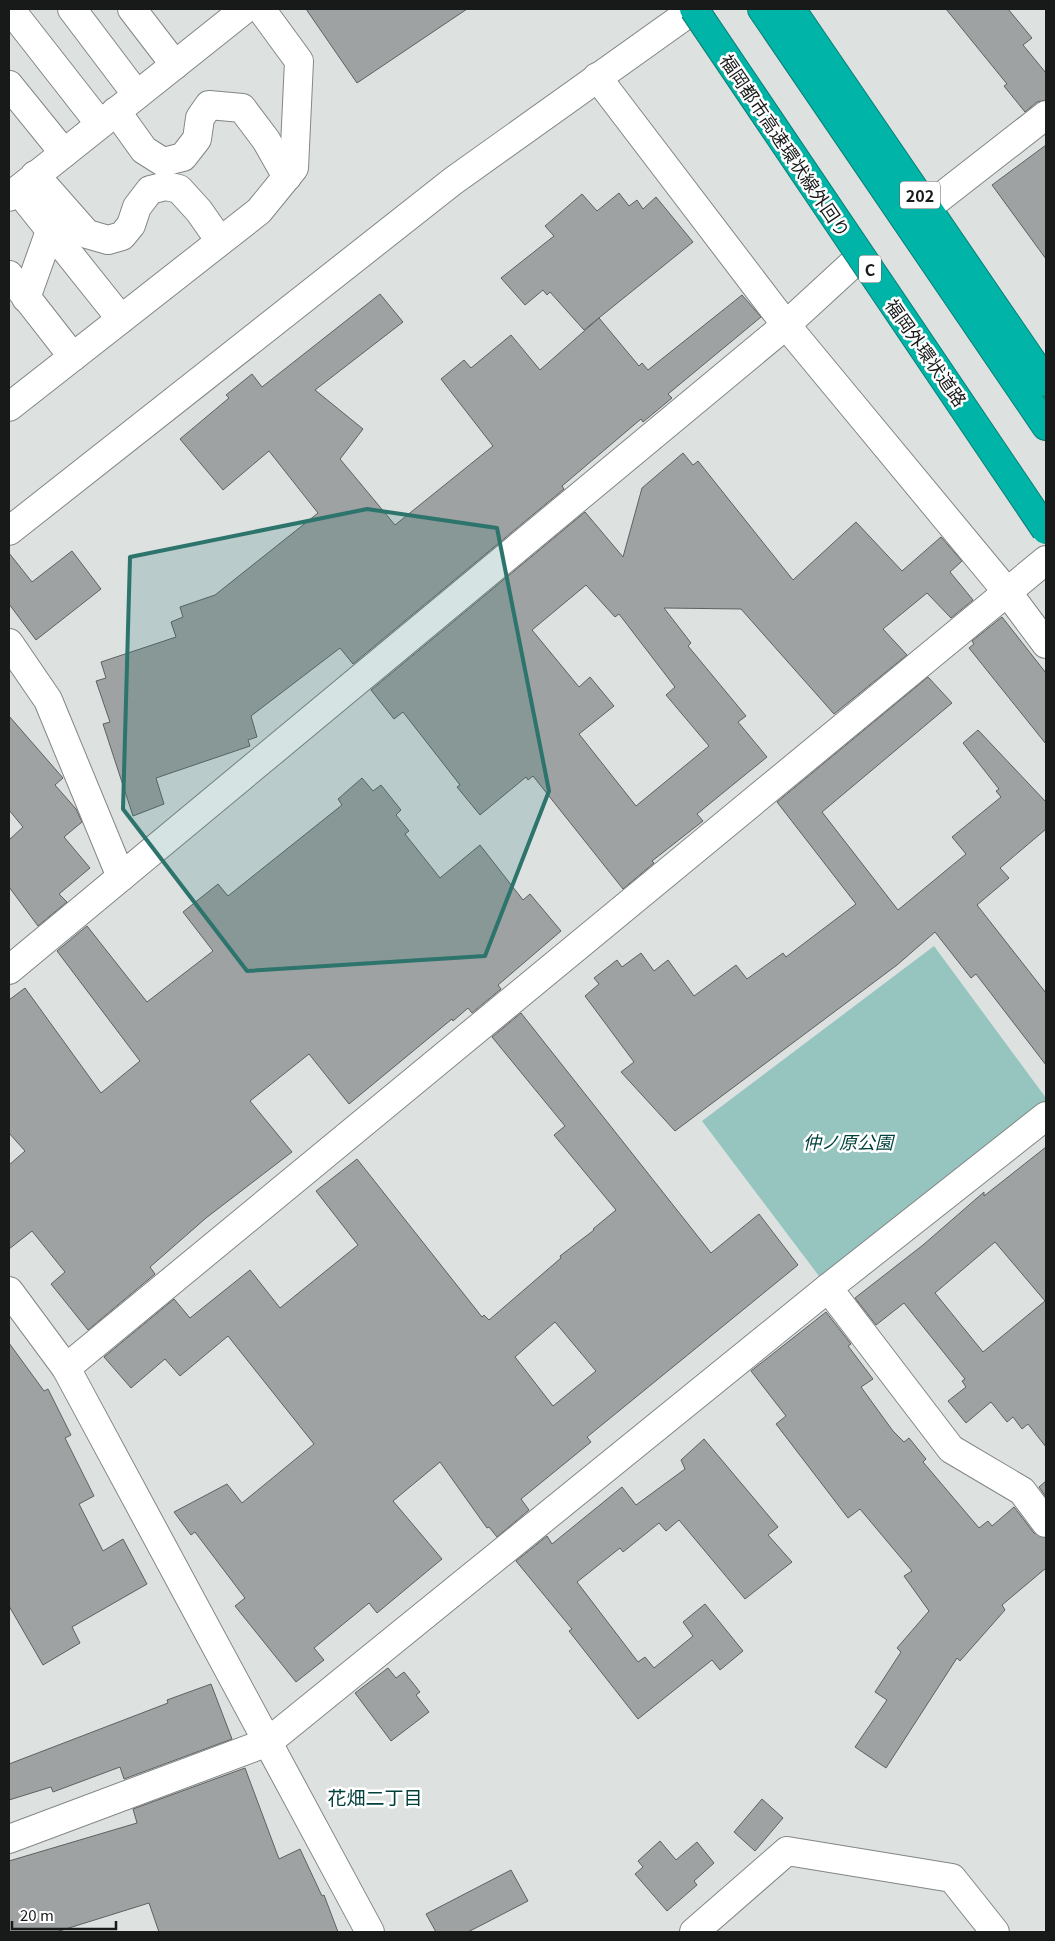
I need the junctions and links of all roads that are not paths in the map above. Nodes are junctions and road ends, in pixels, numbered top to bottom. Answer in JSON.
{"nodes":[{"id":1,"x":10,"y":9,"type":"edge"},
{"id":2,"x":72,"y":9,"type":"edge"},
{"id":3,"x":245,"y":9,"type":"edge"},
{"id":4,"x":262,"y":9,"type":"edge"},
{"id":5,"x":692,"y":9,"type":"edge"},
{"id":6,"x":762,"y":9,"type":"edge"},
{"id":7,"x":792,"y":9,"type":"edge"},
{"id":8,"x":139,"y":12,"type":"edge"},
{"id":9,"x":174,"y":65,"type":"junction"},
{"id":10,"x":597,"y":77,"type":"junction"},
{"id":11,"x":11,"y":92,"type":"edge"},
{"id":12,"x":137,"y":95,"type":"junction"},
{"id":13,"x":1046,"y":115,"type":"edge"},
{"id":14,"x":108,"y":118,"type":"junction"},
{"id":15,"x":64,"y":153,"type":"junction"},
{"id":16,"x":287,"y":176,"type":"junction"},
{"id":17,"x":19,"y":183,"type":"edge"},
{"id":18,"x":928,"y":207,"type":"junction"},
{"id":19,"x":50,"y":231,"type":"junction"},
{"id":20,"x":220,"y":241,"type":"junction"},
{"id":21,"x":860,"y":257,"type":"junction"},
{"id":22,"x":9,"y":275,"type":"edge"},
{"id":23,"x":26,"y":298,"type":"junction"},
{"id":24,"x":120,"y":319,"type":"junction"},
{"id":25,"x":786,"y":325,"type":"junction"},
{"id":26,"x":72,"y":357,"type":"junction"},
{"id":27,"x":1046,"y":382,"type":"edge"},
{"id":28,"x":9,"y":407,"type":"edge"},
{"id":29,"x":1046,"y":426,"type":"edge"},
{"id":30,"x":1046,"y":521,"type":"edge"},
{"id":31,"x":1046,"y":530,"type":"edge"},
{"id":32,"x":9,"y":531,"type":"edge"},
{"id":33,"x":1046,"y":560,"type":"edge"},
{"id":34,"x":1008,"y":593,"type":"junction"},
{"id":35,"x":9,"y":643,"type":"edge"},
{"id":36,"x":1046,"y":644,"type":"edge"},
{"id":37,"x":121,"y":877,"type":"junction"},
{"id":38,"x":9,"y":970,"type":"edge"},
{"id":39,"x":1046,"y":1116,"type":"edge"},
{"id":40,"x":828,"y":1288,"type":"junction"},
{"id":41,"x":9,"y":1291,"type":"edge"},
{"id":42,"x":66,"y":1368,"type":"junction"},
{"id":43,"x":1046,"y":1523,"type":"edge"},
{"id":44,"x":268,"y":1742,"type":"junction"},
{"id":45,"x":9,"y":1839,"type":"edge"},
{"id":46,"x":370,"y":1932,"type":"edge"},
{"id":47,"x":694,"y":1932,"type":"edge"},
{"id":48,"x":995,"y":1932,"type":"edge"}],
"edges":[{"from":1,"to":14,"type":"street"},
{"from":2,"to":12,"type":"street"},
{"from":3,"to":9,"type":"street"},
{"from":4,"to":16,"type":"street"},
{"from":5,"to":10,"type":"street"},
{"from":5,"to":21,"type":"highway","name":"福岡外環状道路"},
{"from":5,"to":31,"type":"highway","name":"福岡都市高速環状線外回り","number":"C","bridge":true},
{"from":6,"to":29,"type":"highway"},
{"from":7,"to":18,"type":"highway","number":"202"},
{"from":8,"to":9,"type":"street"},
{"from":9,"to":12,"type":"street"},
{"from":10,"to":25,"type":"street"},
{"from":10,"to":32,"type":"street"},
{"from":11,"to":15,"type":"street"},
{"from":12,"to":14,"type":"street"},
{"from":13,"to":18,"type":"street"},
{"from":14,"to":15,"type":"street"},
{"from":14,"to":16,"type":"street"},
{"from":15,"to":17,"type":"street"},
{"from":16,"to":20,"type":"street"},
{"from":17,"to":19,"type":"street"},
{"from":17,"to":20,"type":"street"},
{"from":18,"to":27,"type":"highway","number":"202"},
{"from":19,"to":23,"type":"street"},
{"from":19,"to":24,"type":"street"},
{"from":20,"to":24,"type":"street"},
{"from":21,"to":25,"type":"street"},
{"from":21,"to":30,"type":"highway","name":"福岡外環状道路"},
{"from":22,"to":23,"type":"street"},
{"from":23,"to":26,"type":"street"},
{"from":24,"to":26,"type":"street"},
{"from":25,"to":34,"type":"street"},
{"from":25,"to":37,"type":"street"},
{"from":26,"to":28,"type":"street"},
{"from":33,"to":34,"type":"street"},
{"from":34,"to":36,"type":"street"},
{"from":34,"to":42,"type":"street"},
{"from":35,"to":37,"type":"street"},
{"from":37,"to":38,"type":"street"},
{"from":39,"to":40,"type":"street"},
{"from":40,"to":43,"type":"street"},
{"from":40,"to":44,"type":"street"},
{"from":41,"to":42,"type":"street"},
{"from":42,"to":44,"type":"street"},
{"from":44,"to":45,"type":"street"},
{"from":44,"to":46,"type":"street"},
{"from":47,"to":48,"type":"street"}]}
